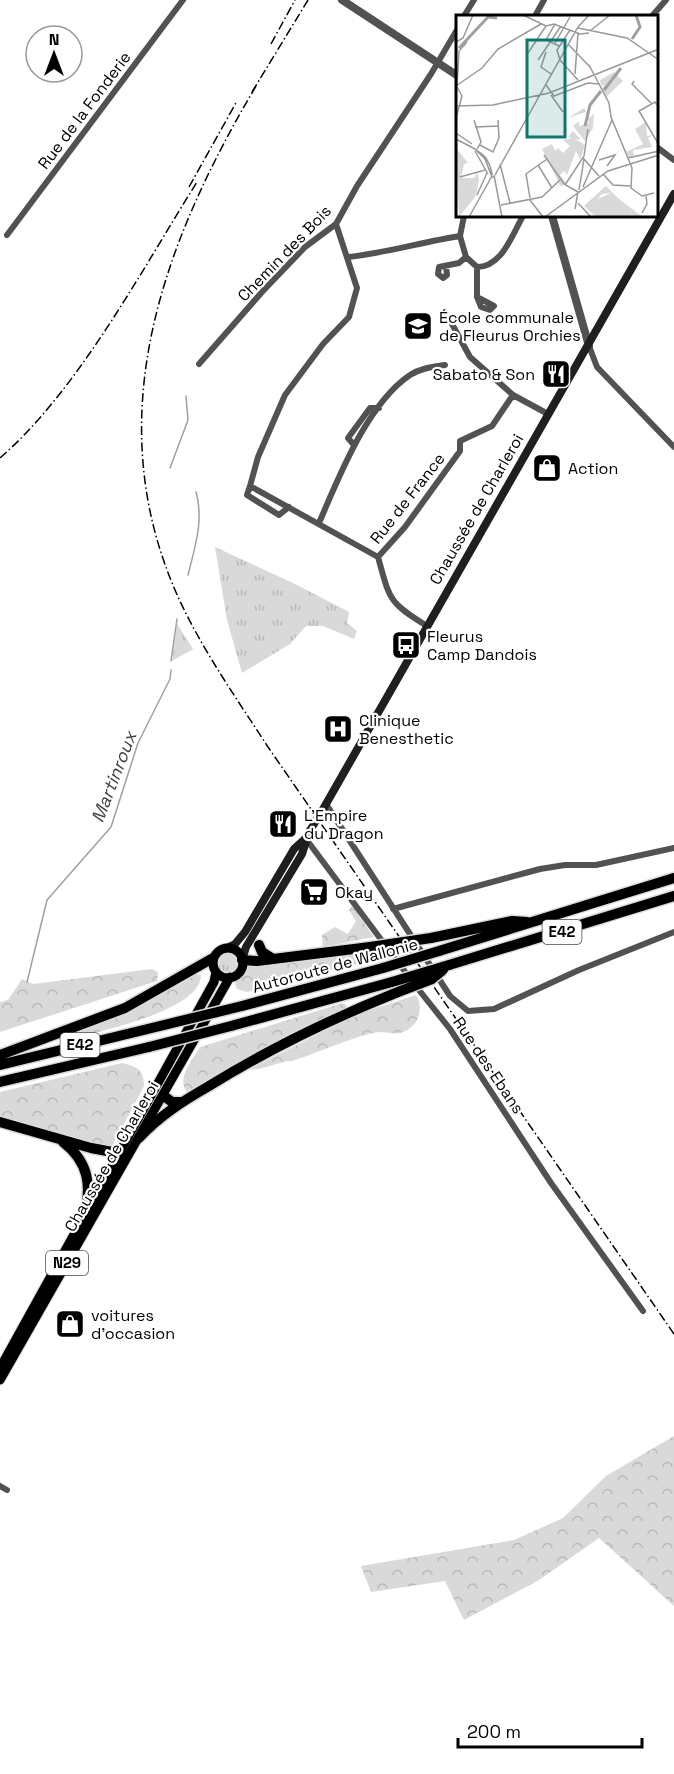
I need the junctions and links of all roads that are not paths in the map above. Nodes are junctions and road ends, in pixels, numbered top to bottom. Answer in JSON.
{"nodes":[{"id":1,"x":183,"y":0,"type":"edge"},
{"id":2,"x":342,"y":0,"type":"edge"},
{"id":3,"x":474,"y":0,"type":"edge"},
{"id":4,"x":544,"y":0,"type":"edge"},
{"id":5,"x":666,"y":0,"type":"edge"},
{"id":6,"x":465,"y":15,"type":"edge"},
{"id":7,"x":536,"y":15,"type":"edge"},
{"id":8,"x":653,"y":15,"type":"edge"},
{"id":9,"x":456,"y":32,"type":"edge"},
{"id":10,"x":438,"y":64,"type":"junction"},
{"id":11,"x":456,"y":75,"type":"edge"},
{"id":12,"x":659,"y":149,"type":"edge"},
{"id":13,"x":674,"y":160,"type":"edge"},
{"id":14,"x":674,"y":194,"type":"edge"},
{"id":15,"x":464,"y":218,"type":"edge"},
{"id":16,"x":522,"y":218,"type":"edge"},
{"id":17,"x":553,"y":218,"type":"edge"},
{"id":18,"x":336,"y":224,"type":"junction"},
{"id":19,"x":8,"y":235,"type":"dead end"},
{"id":20,"x":460,"y":236,"type":"junction"},
{"id":21,"x":348,"y":257,"type":"junction"},
{"id":22,"x":466,"y":257,"type":"junction"},
{"id":23,"x":446,"y":266,"type":"dead end"},
{"id":24,"x":477,"y":267,"type":"junction"},
{"id":25,"x":477,"y":297,"type":"dead end"},
{"id":26,"x":452,"y":324,"type":"dead end"},
{"id":27,"x":589,"y":346,"type":"junction"},
{"id":28,"x":199,"y":364,"type":"dead end"},
{"id":29,"x":445,"y":365,"type":"dead end"},
{"id":30,"x":513,"y":395,"type":"junction"},
{"id":31,"x":548,"y":414,"type":"junction"},
{"id":32,"x":674,"y":447,"type":"edge"},
{"id":33,"x":250,"y":486,"type":"junction"},
{"id":34,"x":289,"y":507,"type":"junction"},
{"id":35,"x":319,"y":523,"type":"junction"},
{"id":36,"x":378,"y":557,"type":"junction"},
{"id":37,"x":427,"y":626,"type":"junction"},
{"id":38,"x":324,"y":807,"type":"junction"},
{"id":39,"x":307,"y":835,"type":"junction"},
{"id":40,"x":674,"y":848,"type":"edge"},
{"id":41,"x":284,"y":874,"type":"junction"},
{"id":42,"x":674,"y":878,"type":"edge"},
{"id":43,"x":674,"y":896,"type":"edge"},
{"id":44,"x":275,"y":898,"type":"junction"},
{"id":45,"x":393,"y":909,"type":"junction"},
{"id":46,"x":539,"y":922,"type":"junction"},
{"id":47,"x":674,"y":932,"type":"edge"},
{"id":48,"x":259,"y":945,"type":"joint"},
{"id":49,"x":227,"y":948,"type":"junction"},
{"id":50,"x":213,"y":958,"type":"junction"},
{"id":51,"x":274,"y":959,"type":"junction"},
{"id":52,"x":242,"y":960,"type":"junction"},
{"id":53,"x":216,"y":972,"type":"junction"},
{"id":54,"x":230,"y":977,"type":"junction"},
{"id":55,"x":395,"y":987,"type":"junction"},
{"id":56,"x":0,"y":1055,"type":"edge"},
{"id":57,"x":0,"y":1065,"type":"edge"},
{"id":58,"x":160,"y":1080,"type":"junction"},
{"id":59,"x":0,"y":1082,"type":"edge"},
{"id":60,"x":164,"y":1096,"type":"junction"},
{"id":61,"x":183,"y":1102,"type":"junction"},
{"id":62,"x":0,"y":1122,"type":"edge"},
{"id":63,"x":57,"y":1138,"type":"junction"},
{"id":64,"x":137,"y":1142,"type":"junction"},
{"id":65,"x":118,"y":1153,"type":"junction"},
{"id":66,"x":84,"y":1216,"type":"junction"},
{"id":67,"x":643,"y":1311,"type":"dead end"},
{"id":68,"x":0,"y":1368,"type":"edge"},
{"id":69,"x":0,"y":1380,"type":"edge"},
{"id":70,"x":0,"y":1486,"type":"edge"},
{"id":71,"x":7,"y":1490,"type":"dead end"}],
"edges":[{"from":1,"to":19,"type":"street","name":"Rue de la Fonderie"},
{"from":2,"to":10,"type":"street"},
{"from":3,"to":6,"type":"street"},
{"from":4,"to":7,"type":"street"},
{"from":5,"to":8,"type":"street"},
{"from":9,"to":10,"type":"street","name":"Chemin des Bois"},
{"from":10,"to":11,"type":"street"},
{"from":10,"to":18,"type":"street","name":"Chemin des Bois"},
{"from":12,"to":13,"type":"street"},
{"from":14,"to":27,"type":"main road","name":"Chaussée de Charleroi","number":"N29"},
{"from":15,"to":20,"type":"street"},
{"from":16,"to":24,"type":"street"},
{"from":17,"to":27,"type":"street"},
{"from":18,"to":21,"type":"street"},
{"from":18,"to":28,"type":"street","name":"Chemin des Bois"},
{"from":20,"to":21,"type":"street"},
{"from":20,"to":22,"type":"street"},
{"from":21,"to":33,"type":"street"},
{"from":22,"to":23,"type":"street"},
{"from":22,"to":24,"type":"street"},
{"from":24,"to":25,"type":"street"},
{"from":26,"to":30,"type":"street"},
{"from":27,"to":31,"type":"main road","name":"Chaussée de Charleroi","number":"N29"},
{"from":27,"to":32,"type":"street"},
{"from":29,"to":35,"type":"street"},
{"from":30,"to":31,"type":"street"},
{"from":30,"to":36,"type":"street","name":"Rue de France"},
{"from":31,"to":37,"type":"main road","name":"Chaussée de Charleroi","number":"N29"},
{"from":33,"to":34,"type":"street"},
{"from":33,"to":34,"type":"street"},
{"from":34,"to":35,"type":"street"},
{"from":35,"to":36,"type":"street"},
{"from":36,"to":37,"type":"street"},
{"from":37,"to":38,"type":"main road","name":"Chaussée de Charleroi","number":"N29"},
{"from":38,"to":39,"type":"main road","name":"Chaussée de Charleroi","number":"N29","bridge":true},
{"from":38,"to":45,"type":"street"},
{"from":39,"to":41,"type":"main road","number":"N29"},
{"from":39,"to":67,"type":"street","name":"Rue des Ebans"},
{"from":40,"to":45,"type":"street"},
{"from":41,"to":44,"type":"main road","number":"N29"},
{"from":41,"to":49,"type":"main road","number":"N29"},
{"from":42,"to":46,"type":"highway","name":"Autoroute de Wallonie","number":"E42"},
{"from":43,"to":55,"type":"highway","number":"E42","bridge":true},
{"from":44,"to":48,"type":"main road"},
{"from":44,"to":52,"type":"main road","number":"N29"},
{"from":45,"to":47,"type":"street"},
{"from":46,"to":51,"type":"highway","bridge":true},
{"from":46,"to":57,"type":"highway","name":"Autoroute de Wallonie","number":"E42","bridge":true},
{"from":48,"to":51,"type":"highway"},
{"from":49,"to":50,"type":"main road","number":"N29"},
{"from":49,"to":52,"type":"main road"},
{"from":50,"to":53,"type":"main road"},
{"from":50,"to":56,"type":"highway"},
{"from":51,"to":52,"type":"highway"},
{"from":52,"to":54,"type":"main road","number":"N29"},
{"from":53,"to":54,"type":"main road"},
{"from":53,"to":58,"type":"main road","name":"Chaussée de Charleroi","number":"N29"},
{"from":54,"to":60,"type":"main road","name":"Chaussée de Charleroi","number":"N29"},
{"from":55,"to":59,"type":"highway","name":"Autoroute de Wallonie","number":"E42","bridge":true},
{"from":55,"to":61,"type":"highway"},
{"from":58,"to":60,"type":"main road"},
{"from":58,"to":65,"type":"main road","name":"Chaussée de Charleroi","number":"N29"},
{"from":60,"to":61,"type":"highway"},
{"from":60,"to":64,"type":"main road","name":"Chaussée de Charleroi","number":"N29"},
{"from":61,"to":64,"type":"highway"},
{"from":62,"to":63,"type":"highway"},
{"from":63,"to":65,"type":"highway"},
{"from":63,"to":66,"type":"highway"},
{"from":64,"to":65,"type":"main road"},
{"from":64,"to":69,"type":"main road","name":"Chaussée de Charleroi","number":"N29"},
{"from":65,"to":66,"type":"main road","name":"Chaussée de Charleroi","number":"N29"},
{"from":66,"to":68,"type":"main road","name":"Chaussée de Charleroi","number":"N29"},
{"from":70,"to":71,"type":"street"}]}
